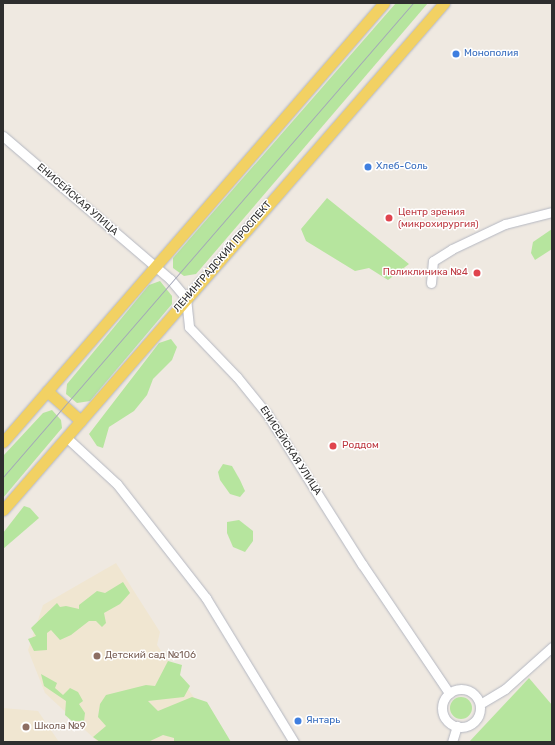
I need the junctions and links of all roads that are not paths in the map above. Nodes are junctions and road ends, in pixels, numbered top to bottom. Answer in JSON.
{"nodes":[{"id":1,"x":384,"y":3,"type":"edge"},
{"id":2,"x":444,"y":3,"type":"edge"},
{"id":3,"x":3,"y":136,"type":"edge"},
{"id":4,"x":552,"y":212,"type":"edge"},
{"id":5,"x":154,"y":266,"type":"junction"},
{"id":6,"x":431,"y":283,"type":"dead end"},
{"id":7,"x":186,"y":298,"type":"junction"},
{"id":8,"x":46,"y":391,"type":"junction"},
{"id":9,"x":80,"y":421,"type":"junction"},
{"id":10,"x":66,"y":437,"type":"junction"},
{"id":11,"x":3,"y":442,"type":"edge"},
{"id":12,"x":3,"y":510,"type":"edge"},
{"id":13,"x":552,"y":647,"type":"edge"},
{"id":14,"x":449,"y":693,"type":"junction"},
{"id":15,"x":480,"y":704,"type":"junction"},
{"id":16,"x":457,"y":726,"type":"junction"},
{"id":17,"x":294,"y":742,"type":"edge"},
{"id":18,"x":452,"y":742,"type":"edge"}],
"edges":[{"from":1,"to":5,"type":"main road"},
{"from":2,"to":7,"type":"main road","name":"ЛЕНИНГРАДСКИЙ ПРОСПЕКТ"},
{"from":3,"to":5,"type":"street","name":"ЕНИСЕЙСКАЯ УЛИЦА"},
{"from":4,"to":6,"type":"street"},
{"from":5,"to":7,"type":"street","name":"ЕНИСЕЙСКАЯ УЛИЦА"},
{"from":5,"to":8,"type":"main road"},
{"from":7,"to":9,"type":"main road","name":"ЛЕНИНГРАДСКИЙ ПРОСПЕКТ"},
{"from":7,"to":14,"type":"street","name":"ЕНИСЕЙСКАЯ УЛИЦА"},
{"from":8,"to":9,"type":"main road"},
{"from":8,"to":11,"type":"main road"},
{"from":9,"to":10,"type":"main road","name":"ЛЕНИНГРАДСКИЙ ПРОСПЕКТ"},
{"from":10,"to":12,"type":"main road","name":"ЛЕНИНГРАДСКИЙ ПРОСПЕКТ"},
{"from":10,"to":17,"type":"street"},
{"from":13,"to":15,"type":"street"},
{"from":14,"to":15,"type":"street"},
{"from":14,"to":16,"type":"street"},
{"from":15,"to":16,"type":"street"},
{"from":16,"to":18,"type":"street"}]}
